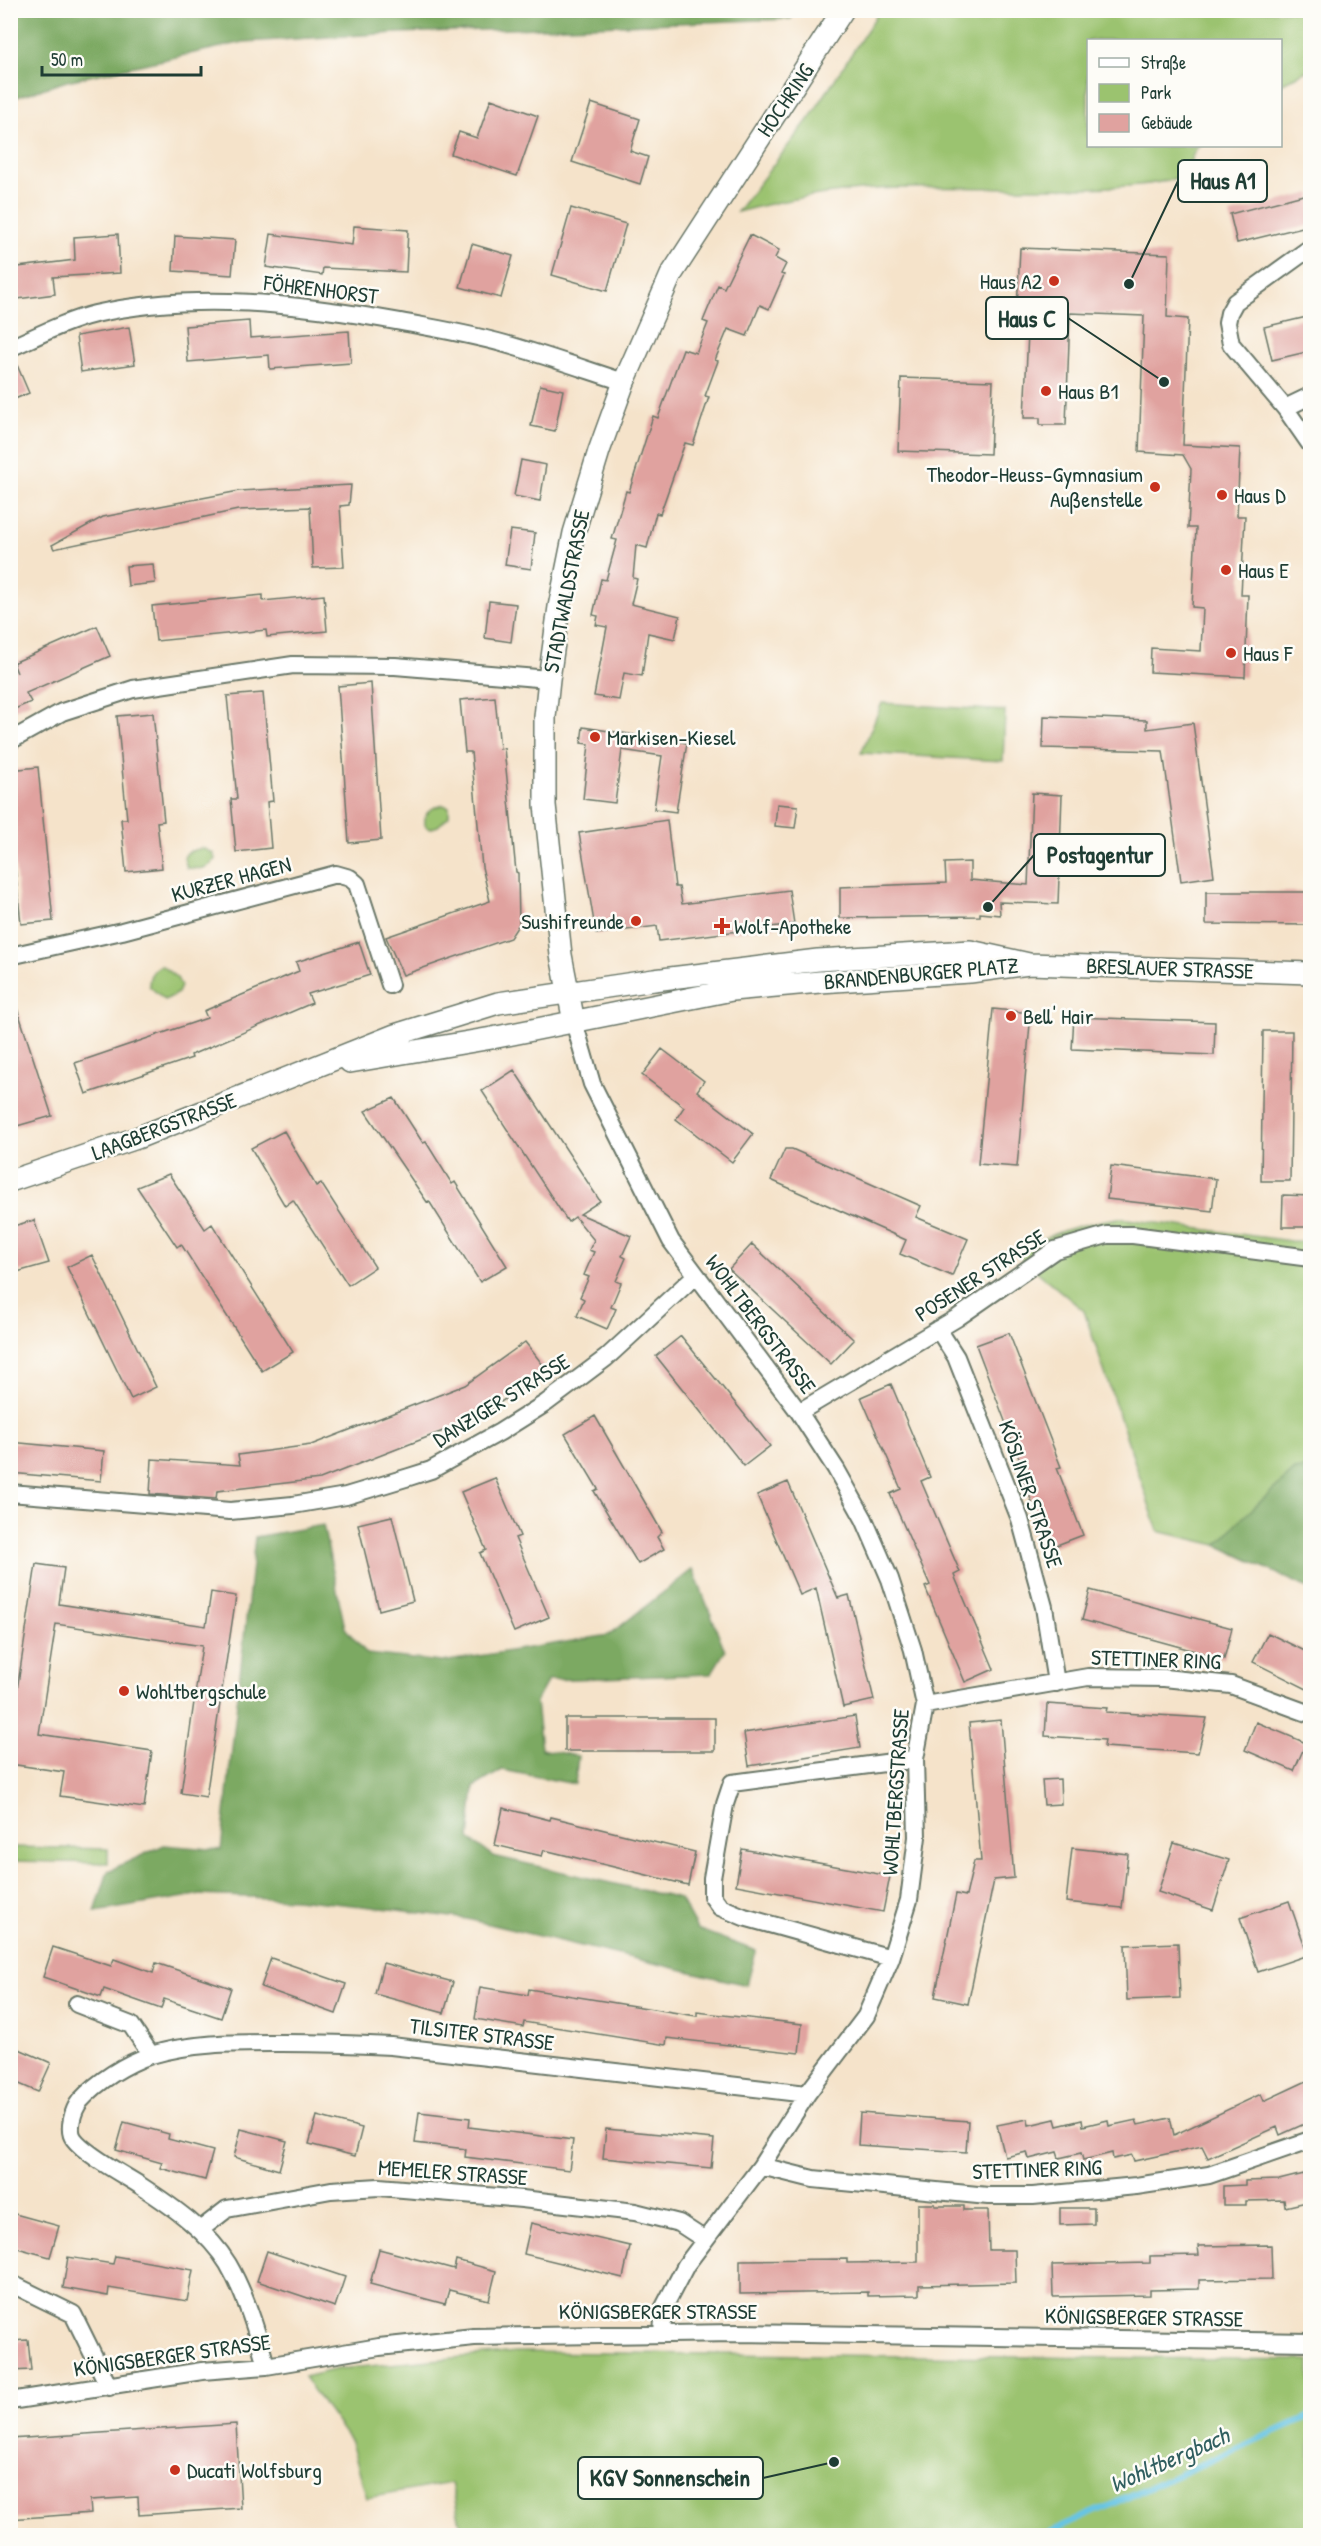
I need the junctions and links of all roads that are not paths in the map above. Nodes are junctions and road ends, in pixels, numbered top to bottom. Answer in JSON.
{"nodes":[{"id":1,"x":843,"y":10,"type":"edge"},
{"id":2,"x":725,"y":189,"type":"joint"},
{"id":3,"x":1311,"y":248,"type":"edge"},
{"id":4,"x":10,"y":348,"type":"edge"},
{"id":5,"x":624,"y":382,"type":"junction"},
{"id":6,"x":1311,"y":396,"type":"edge"},
{"id":7,"x":1285,"y":408,"type":"junction"},
{"id":8,"x":1311,"y":444,"type":"edge"},
{"id":9,"x":549,"y":679,"type":"junction"},
{"id":10,"x":10,"y":741,"type":"edge"},
{"id":11,"x":10,"y":956,"type":"edge"},
{"id":12,"x":1029,"y":964,"type":"junction"},
{"id":13,"x":1311,"y":973,"type":"edge"},
{"id":14,"x":390,"y":985,"type":"dead end"},
{"id":15,"x":567,"y":993,"type":"junction"},
{"id":16,"x":574,"y":1022,"type":"junction"},
{"id":17,"x":317,"y":1066,"type":"junction"},
{"id":18,"x":10,"y":1181,"type":"edge"},
{"id":19,"x":1311,"y":1257,"type":"edge"},
{"id":20,"x":696,"y":1275,"type":"junction"},
{"id":21,"x":938,"y":1329,"type":"junction"},
{"id":22,"x":799,"y":1412,"type":"junction"},
{"id":23,"x":10,"y":1493,"type":"edge"},
{"id":24,"x":1056,"y":1683,"type":"junction"},
{"id":25,"x":925,"y":1705,"type":"junction"},
{"id":26,"x":1311,"y":1714,"type":"edge"},
{"id":27,"x":915,"y":1759,"type":"junction"},
{"id":28,"x":891,"y":1958,"type":"junction"},
{"id":29,"x":77,"y":2004,"type":"dead end"},
{"id":30,"x":151,"y":2055,"type":"junction"},
{"id":31,"x":807,"y":2094,"type":"junction"},
{"id":32,"x":1311,"y":2140,"type":"edge"},
{"id":33,"x":761,"y":2166,"type":"junction"},
{"id":34,"x":200,"y":2230,"type":"junction"},
{"id":35,"x":705,"y":2240,"type":"junction"},
{"id":36,"x":10,"y":2283,"type":"edge"},
{"id":37,"x":662,"y":2333,"type":"junction"},
{"id":38,"x":1311,"y":2342,"type":"edge"},
{"id":39,"x":266,"y":2366,"type":"junction"},
{"id":40,"x":109,"y":2387,"type":"junction"},
{"id":41,"x":10,"y":2401,"type":"edge"}],
"edges":[{"from":1,"to":2,"type":"street","name":"HOCHRING"},
{"from":2,"to":5,"type":"street","name":"STADTWALDSTRASSE"},
{"from":3,"to":7,"type":"street"},
{"from":4,"to":5,"type":"street","name":"FÖHRENHORST"},
{"from":5,"to":9,"type":"street","name":"STADTWALDSTRASSE"},
{"from":6,"to":7,"type":"street"},
{"from":7,"to":8,"type":"street"},
{"from":9,"to":10,"type":"street"},
{"from":9,"to":15,"type":"street","name":"STADTWALDSTRASSE"},
{"from":11,"to":14,"type":"street","name":"KURZER HAGEN"},
{"from":12,"to":13,"type":"street","name":"BRESLAUER STRASSE"},
{"from":12,"to":15,"type":"street","name":"BRANDENBURGER PLATZ"},
{"from":12,"to":16,"type":"street","name":"BRANDENBURGER PLATZ"},
{"from":15,"to":16,"type":"street","name":"STADTWALDSTRASSE"},
{"from":15,"to":17,"type":"street","name":"LAAGBERGSTRASSE"},
{"from":16,"to":17,"type":"street","name":"LAAGBERGSTRASSE"},
{"from":16,"to":20,"type":"street","name":"WOHLTBERGSTRASSE"},
{"from":17,"to":18,"type":"street","name":"LAAGBERGSTRASSE"},
{"from":19,"to":21,"type":"street","name":"POSENER STRASSE"},
{"from":20,"to":22,"type":"street","name":"WOHLTBERGSTRASSE"},
{"from":20,"to":23,"type":"street","name":"DANZIGER STRASSE"},
{"from":21,"to":22,"type":"street","name":"POSENER STRASSE"},
{"from":21,"to":24,"type":"street","name":"KÖSLINER STRASSE"},
{"from":22,"to":25,"type":"street","name":"WOHLTBERGSTRASSE"},
{"from":24,"to":25,"type":"street","name":"STETTINER RING"},
{"from":24,"to":26,"type":"street","name":"STETTINER RING"},
{"from":25,"to":27,"type":"street","name":"WOHLTBERGSTRASSE"},
{"from":27,"to":28,"type":"street","name":"WOHLTBERGSTRASSE"},
{"from":27,"to":28,"type":"street"},
{"from":28,"to":31,"type":"street","name":"WOHLTBERGSTRASSE"},
{"from":29,"to":30,"type":"street"},
{"from":30,"to":31,"type":"street","name":"TILSITER STRASSE"},
{"from":30,"to":34,"type":"street","name":"TILSITER STRASSE"},
{"from":31,"to":33,"type":"street","name":"WOHLTBERGSTRASSE"},
{"from":32,"to":33,"type":"street","name":"STETTINER RING"},
{"from":33,"to":35,"type":"street","name":"WOHLTBERGSTRASSE"},
{"from":34,"to":35,"type":"street","name":"MEMELER STRASSE"},
{"from":34,"to":39,"type":"street","name":"TILSITER STRASSE"},
{"from":35,"to":37,"type":"street","name":"WOHLTBERGSTRASSE"},
{"from":36,"to":40,"type":"street"},
{"from":37,"to":38,"type":"street","name":"KÖNIGSBERGER STRASSE"},
{"from":37,"to":39,"type":"street","name":"KÖNIGSBERGER STRASSE"},
{"from":39,"to":40,"type":"street","name":"KÖNIGSBERGER STRASSE"},
{"from":40,"to":41,"type":"street","name":"KÖNIGSBERGER STRASSE"}]}
